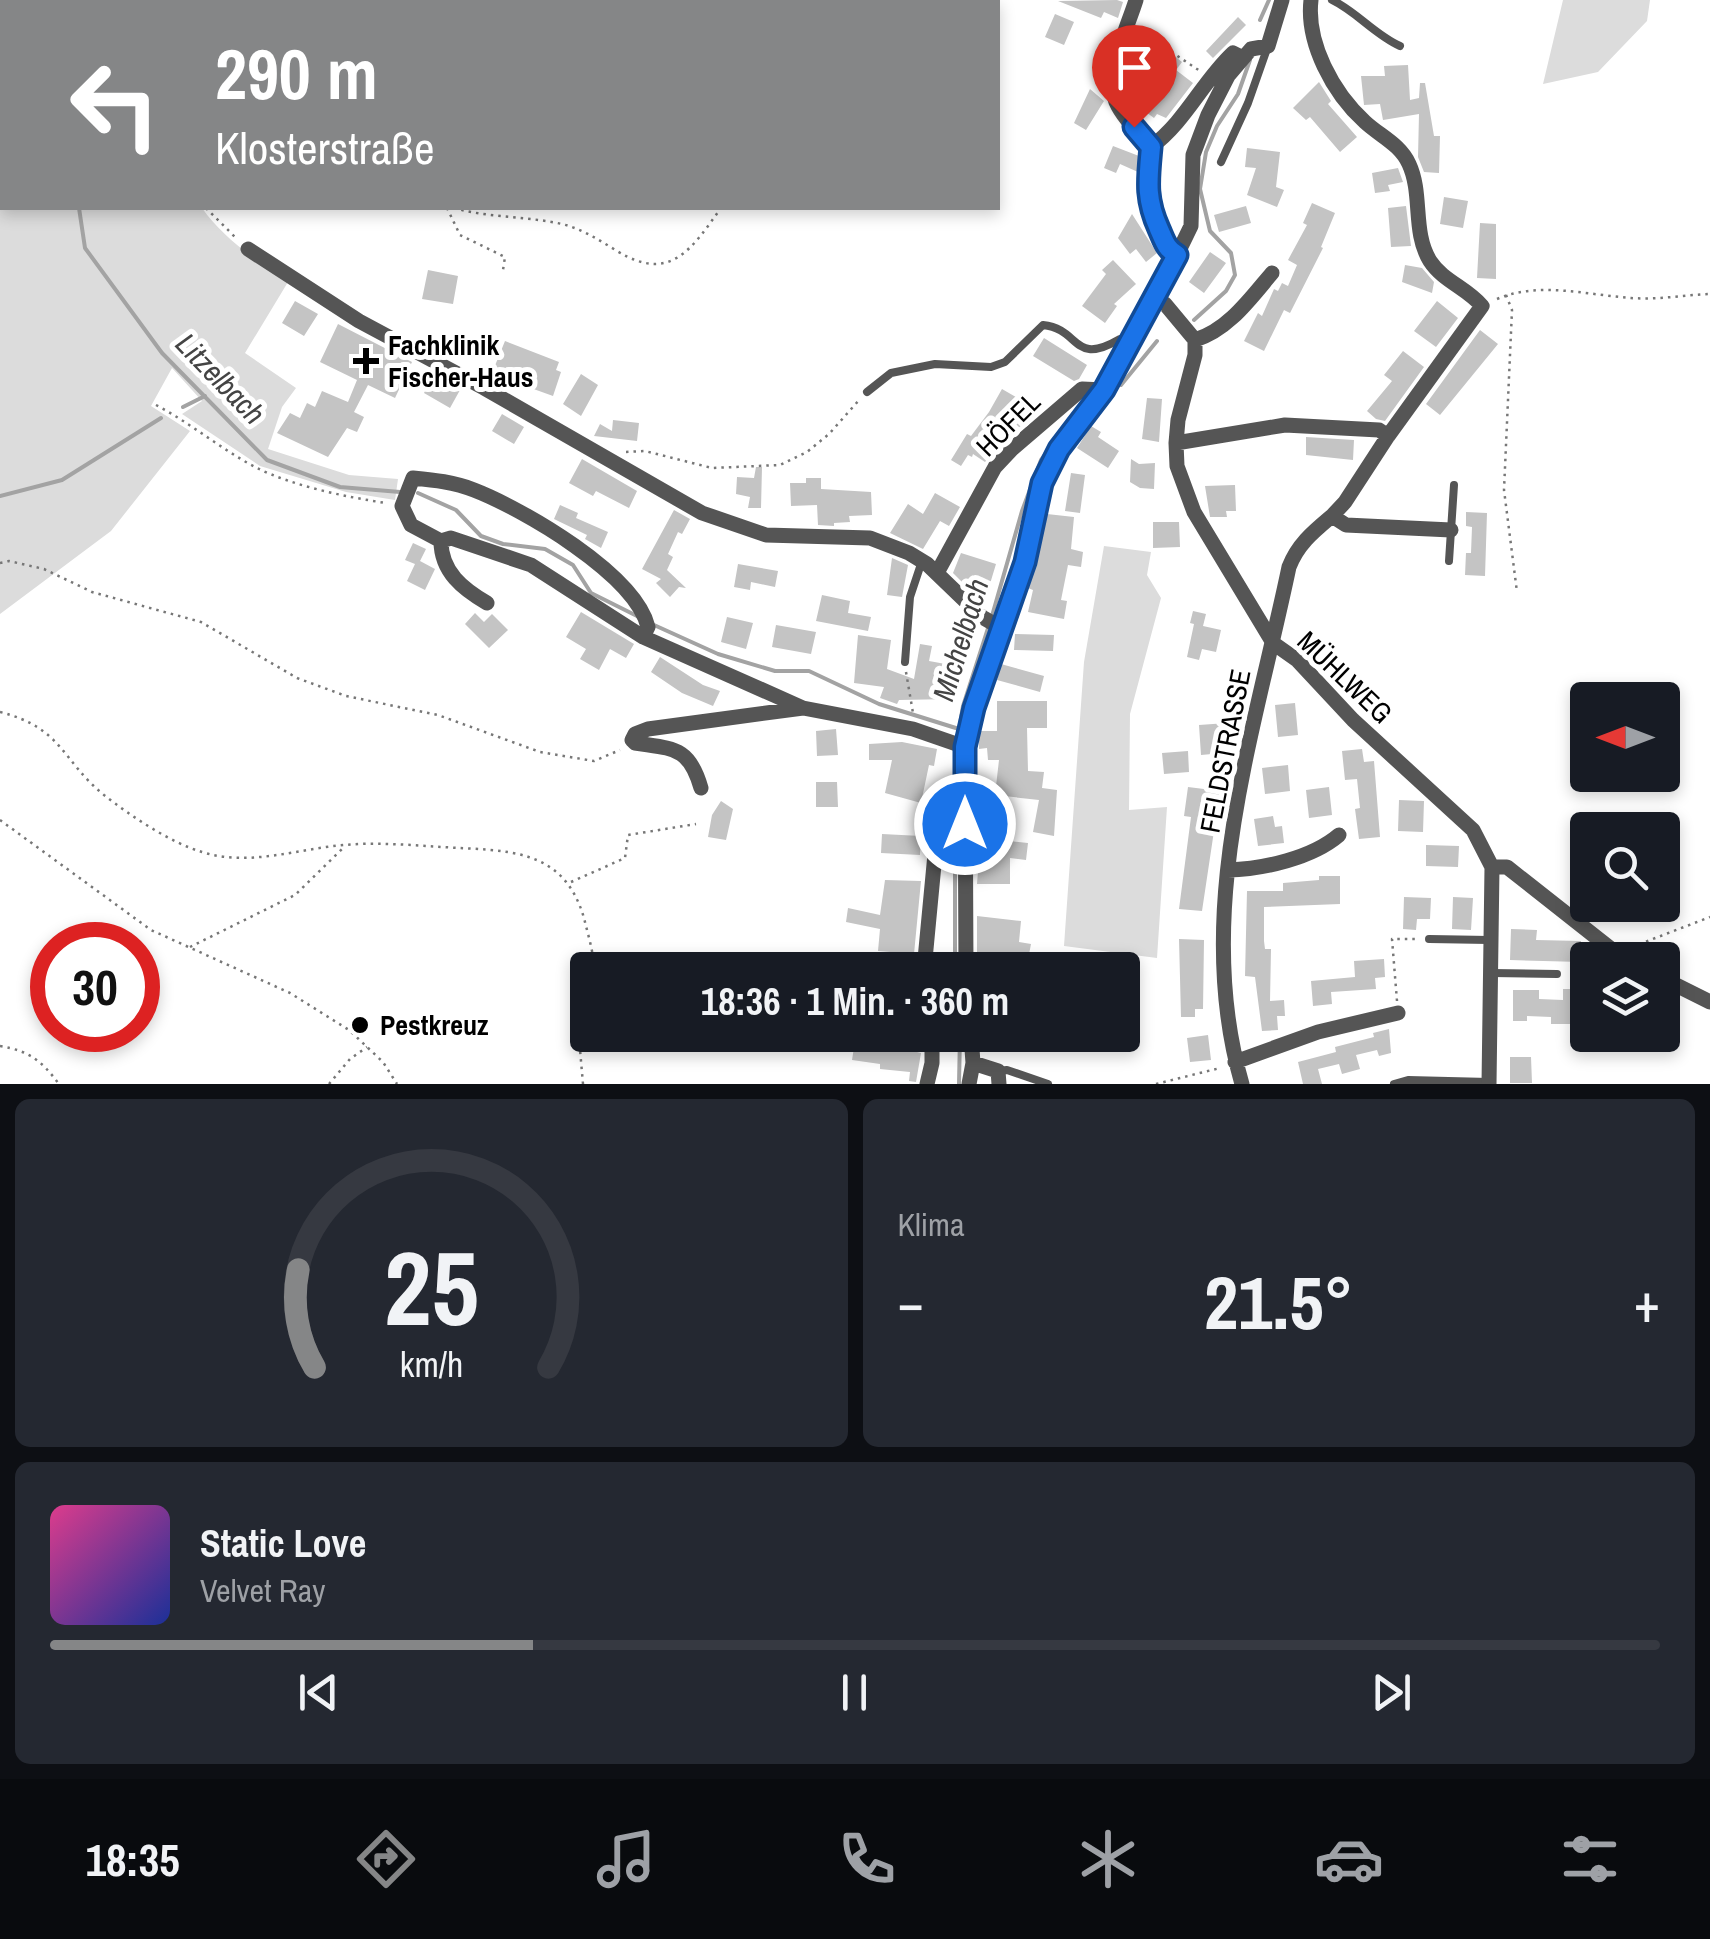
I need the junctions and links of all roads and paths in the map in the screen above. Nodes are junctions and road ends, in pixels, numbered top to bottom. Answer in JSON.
{"nodes":[{"id":1,"x":1136,"y":0,"type":"edge"},
{"id":2,"x":1282,"y":0,"type":"edge"},
{"id":3,"x":1312,"y":0,"type":"edge"},
{"id":4,"x":1332,"y":0,"type":"edge"},
{"id":5,"x":1129,"y":24,"type":"junction"},
{"id":6,"x":1268,"y":46,"type":"junction"},
{"id":7,"x":1400,"y":46,"type":"dead end"},
{"id":8,"x":1243,"y":58,"type":"junction"},
{"id":9,"x":1210,"y":77,"type":"junction"},
{"id":10,"x":1151,"y":147,"type":"junction"},
{"id":11,"x":1221,"y":162,"type":"dead end"},
{"id":12,"x":208,"y":210,"type":"edge"},
{"id":13,"x":448,"y":210,"type":"edge"},
{"id":14,"x":461,"y":210,"type":"edge"},
{"id":15,"x":720,"y":210,"type":"edge"},
{"id":16,"x":248,"y":248,"type":"joint"},
{"id":17,"x":1177,"y":255,"type":"junction"},
{"id":18,"x":503,"y":270,"type":"dead end"},
{"id":19,"x":1272,"y":273,"type":"dead end"},
{"id":20,"x":1710,"y":294,"type":"edge"},
{"id":21,"x":1506,"y":295,"type":"junction"},
{"id":22,"x":1155,"y":300,"type":"junction"},
{"id":23,"x":1482,"y":306,"type":"junction"},
{"id":24,"x":1195,"y":340,"type":"junction"},
{"id":25,"x":1132,"y":342,"type":"junction"},
{"id":26,"x":1104,"y":390,"type":"junction"},
{"id":27,"x":867,"y":392,"type":"joint"},
{"id":28,"x":156,"y":404,"type":"dead end"},
{"id":29,"x":1388,"y":436,"type":"junction"},
{"id":30,"x":1176,"y":443,"type":"junction"},
{"id":31,"x":602,"y":457,"type":"junction"},
{"id":32,"x":1454,"y":485,"type":"dead end"},
{"id":33,"x":402,"y":506,"type":"junction"},
{"id":34,"x":1332,"y":516,"type":"junction"},
{"id":35,"x":1450,"y":530,"type":"junction"},
{"id":36,"x":441,"y":541,"type":"junction"},
{"id":37,"x":922,"y":561,"type":"junction"},
{"id":38,"x":1449,"y":561,"type":"dead end"},
{"id":39,"x":0,"y":563,"type":"edge"},
{"id":40,"x":937,"y":573,"type":"junction"},
{"id":41,"x":1517,"y":592,"type":"dead end"},
{"id":42,"x":487,"y":603,"type":"dead end"},
{"id":43,"x":992,"y":623,"type":"junction"},
{"id":44,"x":645,"y":626,"type":"junction"},
{"id":45,"x":1273,"y":643,"type":"junction"},
{"id":46,"x":904,"y":662,"type":"dead end"},
{"id":47,"x":908,"y":682,"type":"dead end"},
{"id":48,"x":803,"y":708,"type":"junction"},
{"id":49,"x":0,"y":712,"type":"edge"},
{"id":50,"x":914,"y":718,"type":"dead end"},
{"id":51,"x":632,"y":740,"type":"junction"},
{"id":52,"x":959,"y":746,"type":"junction"},
{"id":53,"x":701,"y":788,"type":"dead end"},
{"id":54,"x":0,"y":820,"type":"edge"},
{"id":55,"x":696,"y":824,"type":"dead end"},
{"id":56,"x":957,"y":824,"type":"junction"},
{"id":57,"x":1339,"y":835,"type":"dead end"},
{"id":58,"x":346,"y":844,"type":"junction"},
{"id":59,"x":1492,"y":867,"type":"junction"},
{"id":60,"x":1228,"y":870,"type":"junction"},
{"id":61,"x":570,"y":882,"type":"junction"},
{"id":62,"x":1710,"y":916,"type":"edge"},
{"id":63,"x":1429,"y":939,"type":"joint"},
{"id":64,"x":1493,"y":940,"type":"junction"},
{"id":65,"x":1602,"y":942,"type":"edge"},
{"id":66,"x":1644,"y":942,"type":"edge"},
{"id":67,"x":189,"y":948,"type":"junction"},
{"id":68,"x":591,"y":952,"type":"edge"},
{"id":69,"x":926,"y":952,"type":"edge"},
{"id":70,"x":965,"y":952,"type":"edge"},
{"id":71,"x":1492,"y":973,"type":"junction"},
{"id":72,"x":1557,"y":974,"type":"dead end"},
{"id":73,"x":1680,"y":987,"type":"edge"},
{"id":74,"x":1710,"y":1002,"type":"edge"},
{"id":75,"x":1398,"y":1013,"type":"joint"},
{"id":76,"x":0,"y":1046,"type":"edge"},
{"id":77,"x":368,"y":1047,"type":"junction"},
{"id":78,"x":580,"y":1052,"type":"edge"},
{"id":79,"x":932,"y":1052,"type":"edge"},
{"id":80,"x":972,"y":1052,"type":"edge"},
{"id":81,"x":1236,"y":1062,"type":"junction"},
{"id":82,"x":973,"y":1063,"type":"junction"},
{"id":83,"x":1211,"y":1070,"type":"dead end"},
{"id":84,"x":998,"y":1077,"type":"edge"},
{"id":85,"x":1489,"y":1083,"type":"edge"},
{"id":86,"x":59,"y":1084,"type":"edge"},
{"id":87,"x":329,"y":1084,"type":"edge"},
{"id":88,"x":397,"y":1084,"type":"edge"},
{"id":89,"x":583,"y":1084,"type":"edge"},
{"id":90,"x":927,"y":1084,"type":"edge"},
{"id":91,"x":969,"y":1084,"type":"edge"},
{"id":92,"x":1048,"y":1084,"type":"edge"},
{"id":93,"x":1156,"y":1084,"type":"edge"},
{"id":94,"x":1242,"y":1084,"type":"edge"},
{"id":95,"x":1394,"y":1084,"type":"edge"}],
"edges":[{"from":1,"to":5,"type":"street"},
{"from":2,"to":6,"type":"street"},
{"from":3,"to":23,"type":"street"},
{"from":4,"to":7,"type":"lane"},
{"from":5,"to":9,"type":"path"},
{"from":5,"to":10,"type":"street"},
{"from":6,"to":8,"type":"street"},
{"from":6,"to":11,"type":"lane"},
{"from":8,"to":9,"type":"street"},
{"from":8,"to":17,"type":"street"},
{"from":9,"to":10,"type":"street"},
{"from":10,"to":17,"type":"street"},
{"from":12,"to":16,"type":"path"},
{"from":13,"to":18,"type":"path"},
{"from":14,"to":15,"type":"path"},
{"from":16,"to":31,"type":"street"},
{"from":17,"to":22,"type":"street"},
{"from":19,"to":24,"type":"street"},
{"from":20,"to":21,"type":"path"},
{"from":21,"to":23,"type":"path"},
{"from":21,"to":41,"type":"path"},
{"from":22,"to":24,"type":"street"},
{"from":22,"to":25,"type":"street"},
{"from":23,"to":29,"type":"street","name":"FELDSTRASSE"},
{"from":24,"to":30,"type":"street","name":"MÜHLWEG"},
{"from":25,"to":26,"type":"street"},
{"from":25,"to":27,"type":"lane"},
{"from":26,"to":40,"type":"street","name":"HÖFEL"},
{"from":26,"to":43,"type":"street"},
{"from":27,"to":31,"type":"path"},
{"from":28,"to":33,"type":"path"},
{"from":29,"to":30,"type":"street"},
{"from":29,"to":34,"type":"street","name":"FELDSTRASSE"},
{"from":30,"to":45,"type":"street","name":"MÜHLWEG"},
{"from":31,"to":37,"type":"street"},
{"from":32,"to":35,"type":"lane"},
{"from":33,"to":36,"type":"street"},
{"from":33,"to":44,"type":"street"},
{"from":34,"to":35,"type":"street"},
{"from":34,"to":45,"type":"street","name":"FELDSTRASSE"},
{"from":35,"to":38,"type":"lane"},
{"from":36,"to":42,"type":"street"},
{"from":36,"to":44,"type":"street"},
{"from":37,"to":40,"type":"street"},
{"from":37,"to":46,"type":"lane"},
{"from":39,"to":51,"type":"path"},
{"from":40,"to":43,"type":"street"},
{"from":43,"to":52,"type":"street"},
{"from":44,"to":48,"type":"street"},
{"from":45,"to":59,"type":"street","name":"MÜHLWEG"},
{"from":45,"to":60,"type":"street","name":"FELDSTRASSE"},
{"from":47,"to":50,"type":"path"},
{"from":48,"to":51,"type":"street"},
{"from":48,"to":52,"type":"street"},
{"from":49,"to":58,"type":"path"},
{"from":51,"to":53,"type":"street"},
{"from":52,"to":56,"type":"street"},
{"from":54,"to":67,"type":"path"},
{"from":55,"to":61,"type":"path"},
{"from":56,"to":69,"type":"street"},
{"from":56,"to":70,"type":"street"},
{"from":57,"to":60,"type":"street","name":"FELDSTRASSE"},
{"from":58,"to":61,"type":"path"},
{"from":58,"to":67,"type":"path"},
{"from":59,"to":64,"type":"street"},
{"from":59,"to":65,"type":"street"},
{"from":60,"to":81,"type":"street","name":"FELDSTRASSE"},
{"from":61,"to":68,"type":"path"},
{"from":62,"to":66,"type":"path"},
{"from":63,"to":64,"type":"lane"},
{"from":63,"to":75,"type":"path"},
{"from":64,"to":71,"type":"street"},
{"from":67,"to":77,"type":"path"},
{"from":71,"to":72,"type":"lane"},
{"from":71,"to":85,"type":"street"},
{"from":73,"to":74,"type":"street"},
{"from":75,"to":81,"type":"street"},
{"from":76,"to":86,"type":"path"},
{"from":77,"to":87,"type":"path"},
{"from":77,"to":88,"type":"path"},
{"from":78,"to":89,"type":"path"},
{"from":79,"to":90,"type":"street"},
{"from":80,"to":82,"type":"street"},
{"from":81,"to":94,"type":"street","name":"FELDSTRASSE"},
{"from":82,"to":84,"type":"street"},
{"from":82,"to":91,"type":"street"},
{"from":83,"to":93,"type":"path"},
{"from":84,"to":92,"type":"lane"},
{"from":85,"to":95,"type":"lane"}]}
